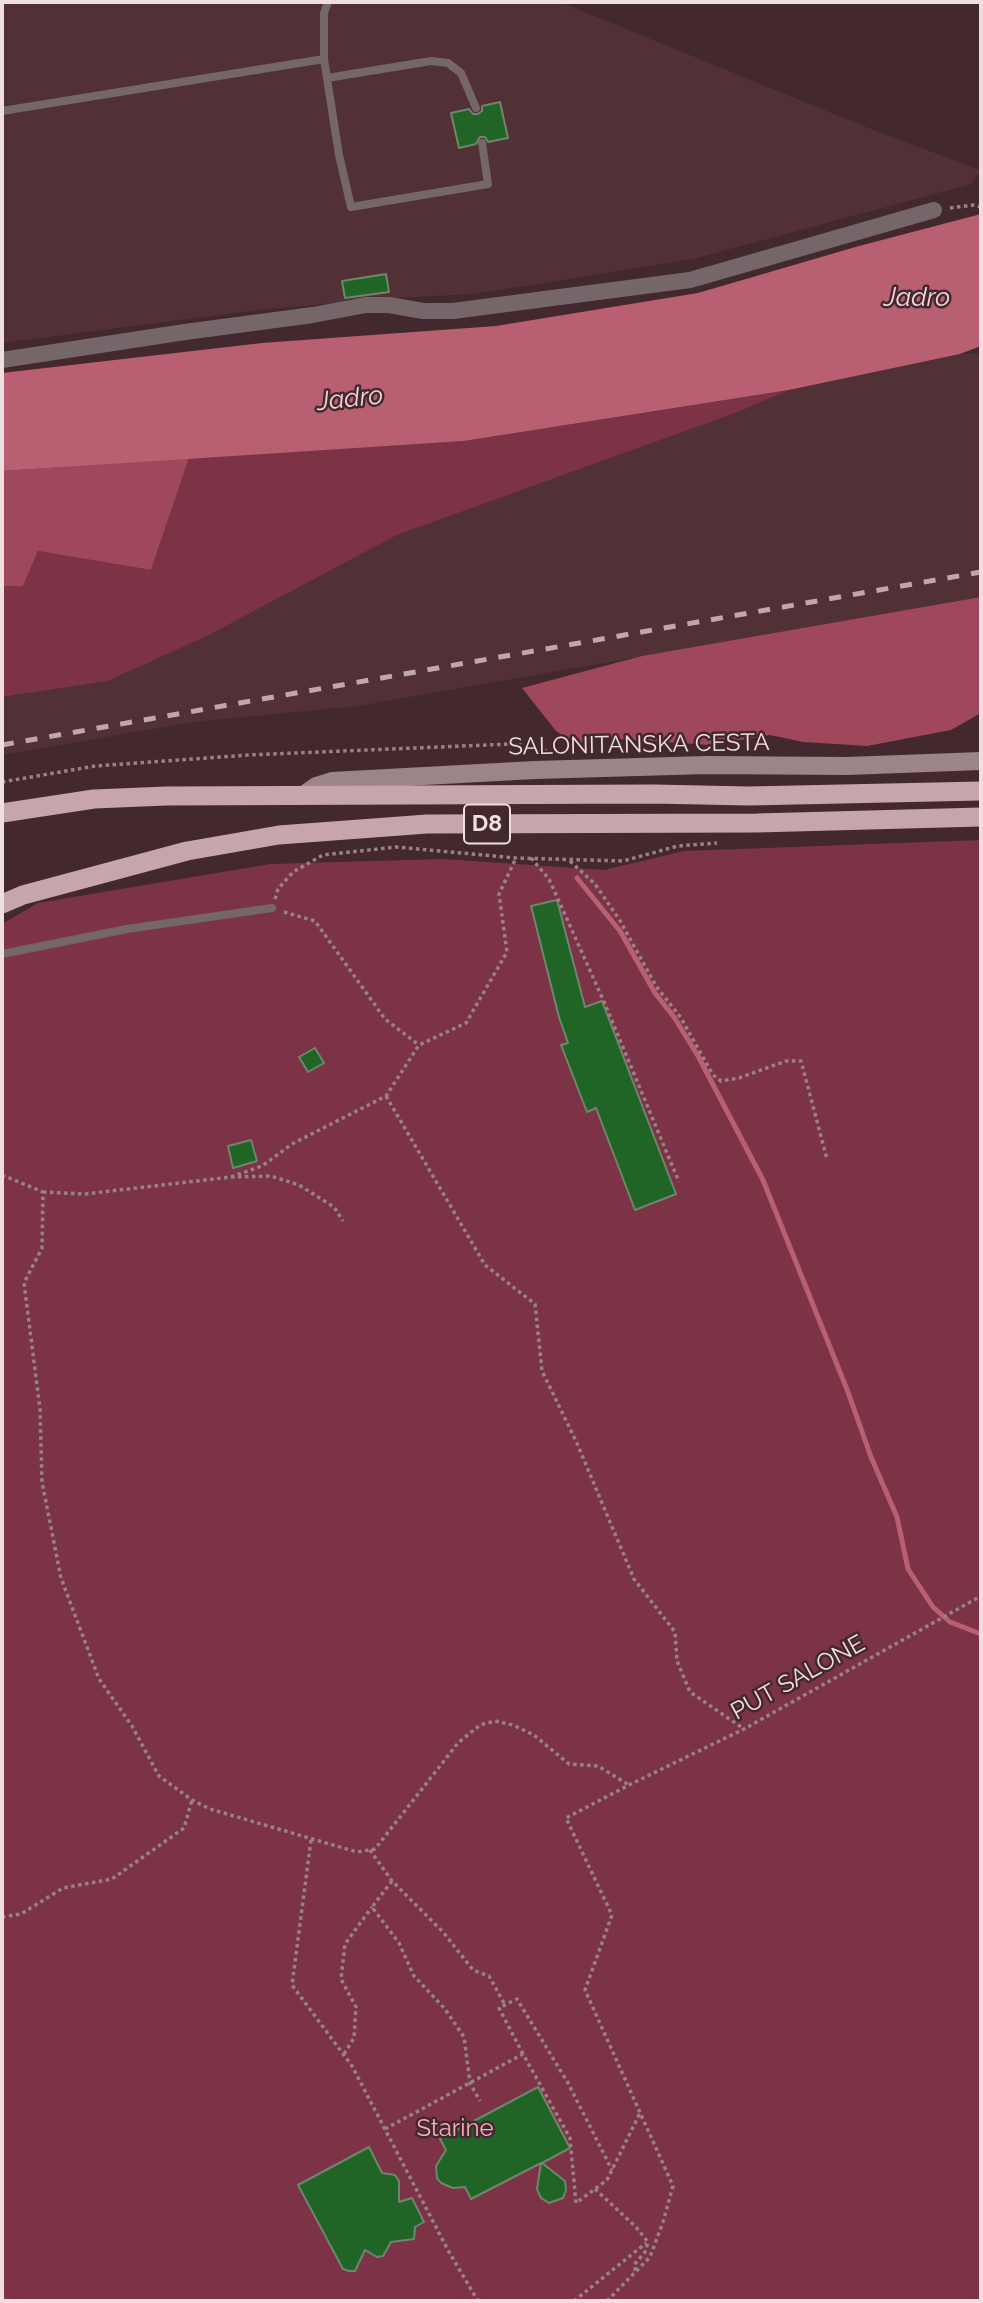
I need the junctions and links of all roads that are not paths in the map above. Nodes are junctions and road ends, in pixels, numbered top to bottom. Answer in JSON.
{"nodes":[{"id":1,"x":328,"y":2,"type":"edge"},
{"id":2,"x":324,"y":59,"type":"junction"},
{"id":3,"x":327,"y":78,"type":"junction"},
{"id":4,"x":476,"y":108,"type":"dead end"},
{"id":5,"x":2,"y":111,"type":"edge"},
{"id":6,"x":482,"y":143,"type":"dead end"},
{"id":7,"x":934,"y":210,"type":"road end"},
{"id":8,"x":2,"y":360,"type":"edge"},
{"id":9,"x":981,"y":761,"type":"edge"},
{"id":10,"x":981,"y":791,"type":"edge"},
{"id":11,"x":303,"y":796,"type":"junction"},
{"id":12,"x":2,"y":813,"type":"edge"},
{"id":13,"x":981,"y":817,"type":"edge"},
{"id":14,"x":2,"y":904,"type":"edge"},
{"id":15,"x":272,"y":908,"type":"road end"},
{"id":16,"x":2,"y":954,"type":"edge"}],
"edges":[{"from":1,"to":2,"type":"lane"},
{"from":2,"to":3,"type":"lane"},
{"from":2,"to":5,"type":"lane"},
{"from":3,"to":4,"type":"lane"},
{"from":3,"to":6,"type":"lane"},
{"from":7,"to":8,"type":"street"},
{"from":9,"to":11,"type":"main road","name":"SALONITANSKA CESTA"},
{"from":10,"to":11,"type":"highway","number":"D8"},
{"from":11,"to":12,"type":"highway","number":"D8"},
{"from":13,"to":14,"type":"highway","number":"D8"},
{"from":15,"to":16,"type":"lane"}]}
